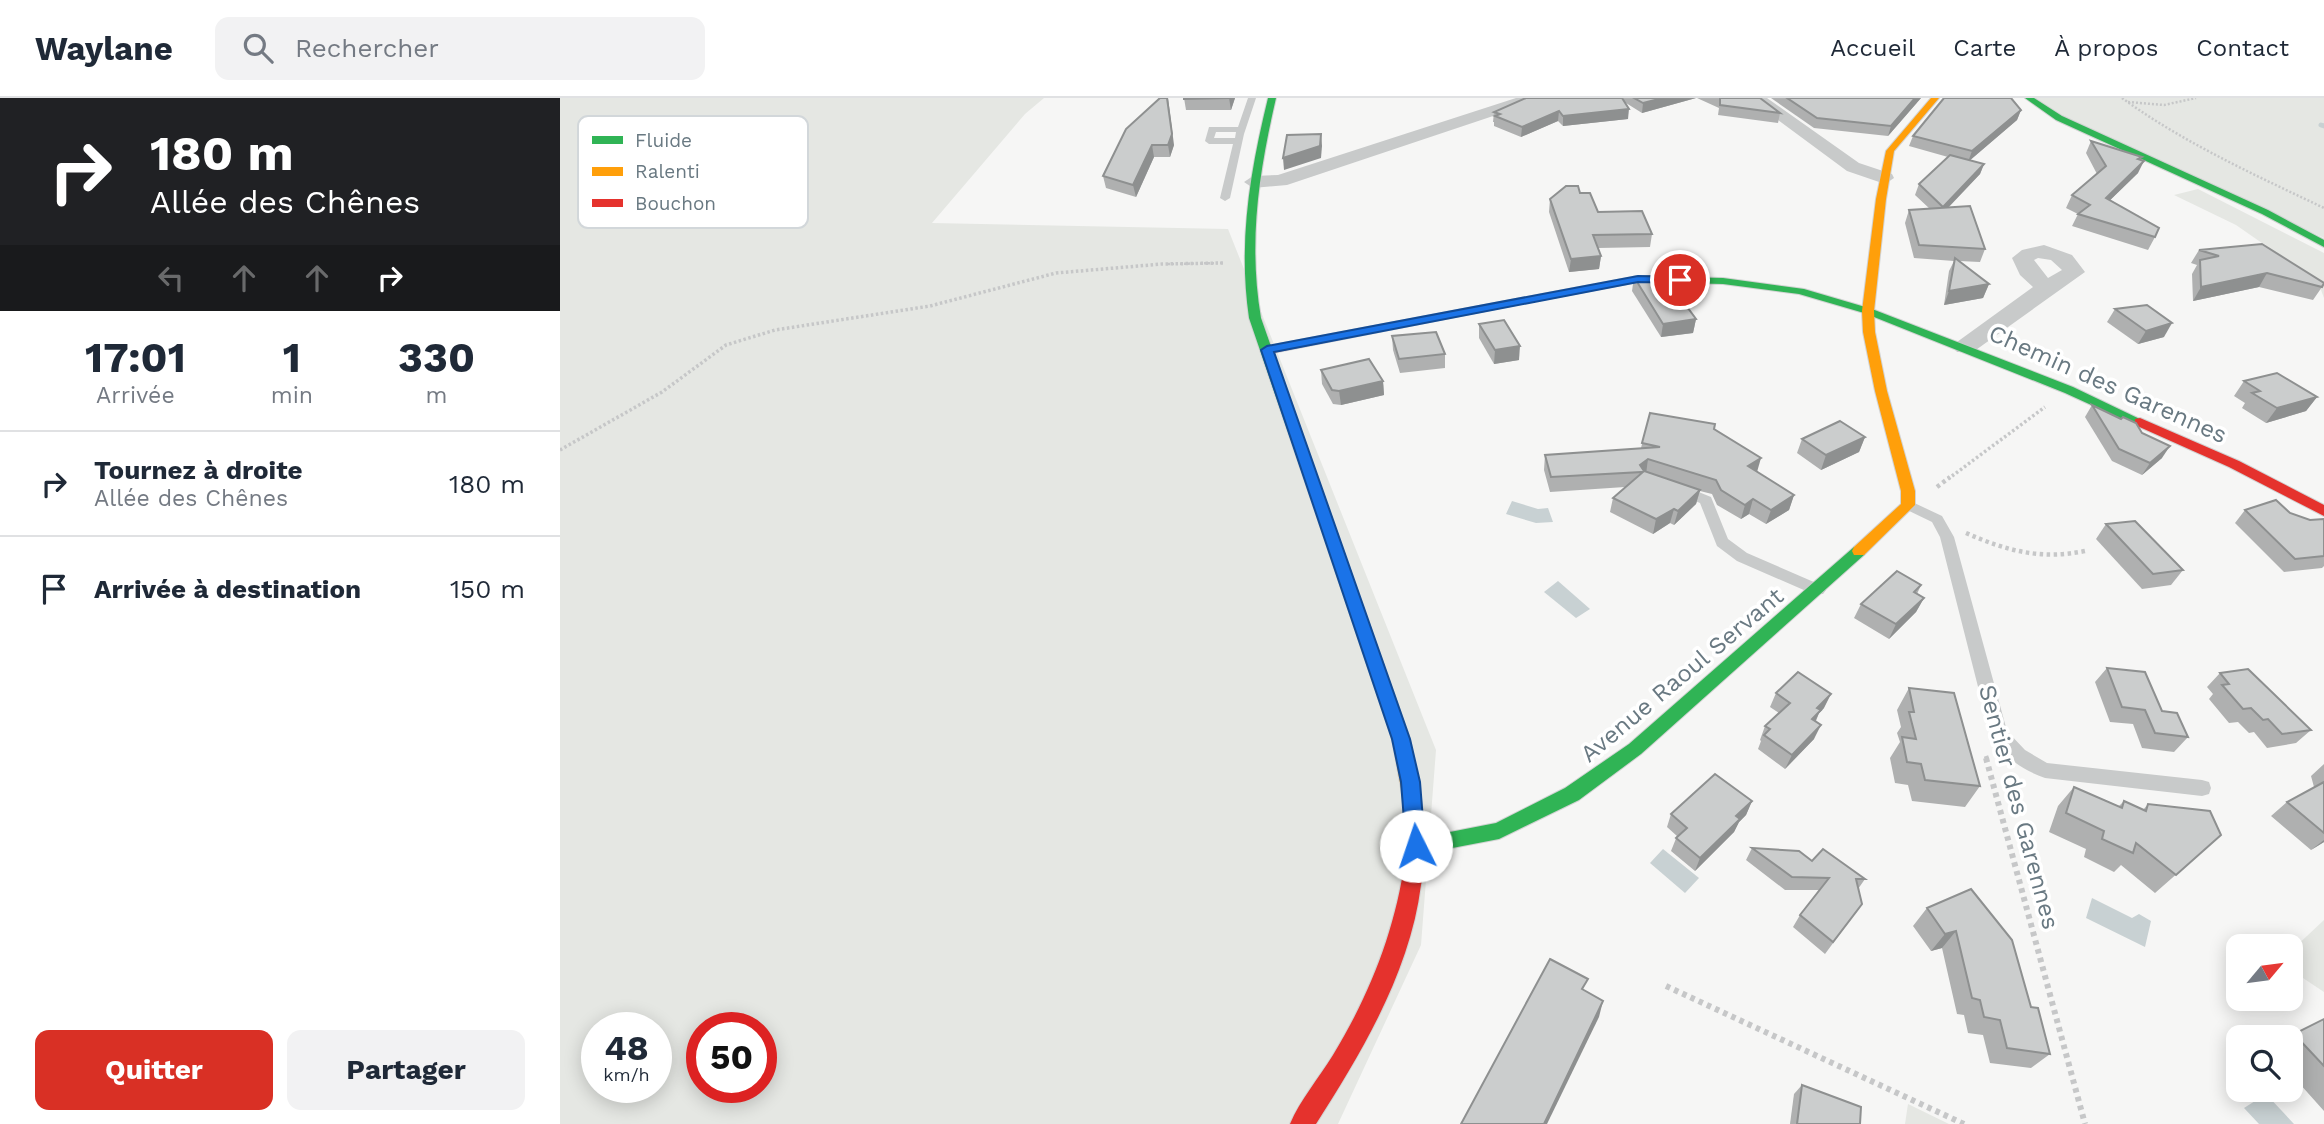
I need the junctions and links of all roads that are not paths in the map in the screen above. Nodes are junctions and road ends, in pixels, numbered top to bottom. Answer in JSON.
{"nodes":[{"id":1,"x":1252,"y":98,"type":"edge"},
{"id":2,"x":1272,"y":98,"type":"edge"},
{"id":3,"x":1532,"y":98,"type":"edge"},
{"id":4,"x":1756,"y":98,"type":"edge"},
{"id":5,"x":1935,"y":98,"type":"edge"},
{"id":6,"x":2029,"y":98,"type":"edge"},
{"id":7,"x":1264,"y":134,"type":"junction"},
{"id":8,"x":1240,"y":135,"type":"junction"},
{"id":9,"x":1885,"y":178,"type":"junction"},
{"id":10,"x":1254,"y":182,"type":"junction"},
{"id":11,"x":1225,"y":198,"type":"dead end"},
{"id":12,"x":2324,"y":244,"type":"edge"},
{"id":13,"x":2046,"y":288,"type":"dead end"},
{"id":14,"x":1868,"y":311,"type":"junction"},
{"id":15,"x":1965,"y":347,"type":"junction"},
{"id":16,"x":1267,"y":350,"type":"junction"},
{"id":17,"x":1668,"y":486,"type":"edge"},
{"id":18,"x":1908,"y":505,"type":"junction"},
{"id":19,"x":2324,"y":511,"type":"edge"},
{"id":20,"x":1818,"y":590,"type":"junction"},
{"id":21,"x":2202,"y":788,"type":"dead end"},
{"id":22,"x":1416,"y":846,"type":"junction"},
{"id":23,"x":1302,"y":1124,"type":"edge"}],
"edges":[{"from":1,"to":8,"type":"lane"},
{"from":2,"to":7,"type":"street"},
{"from":3,"to":10,"type":"street"},
{"from":4,"to":9,"type":"street"},
{"from":5,"to":9,"type":"street"},
{"from":6,"to":12,"type":"street"},
{"from":7,"to":8,"type":"lane"},
{"from":7,"to":10,"type":"street"},
{"from":8,"to":11,"type":"lane"},
{"from":9,"to":14,"type":"street"},
{"from":10,"to":16,"type":"street"},
{"from":13,"to":15,"type":"street"},
{"from":14,"to":15,"type":"street","name":"Chemin des Garennes"},
{"from":14,"to":16,"type":"street","name":"Chemin des Garennes"},
{"from":14,"to":18,"type":"street"},
{"from":15,"to":19,"type":"street","name":"Chemin des Garennes"},
{"from":16,"to":22,"type":"street"},
{"from":17,"to":20,"type":"lane","name":"Avenue Raoul Servant"},
{"from":18,"to":20,"type":"street","name":"Avenue Raoul Servant"},
{"from":18,"to":21,"type":"lane"},
{"from":20,"to":22,"type":"street","name":"Avenue Raoul Servant"},
{"from":22,"to":23,"type":"street"}]}
